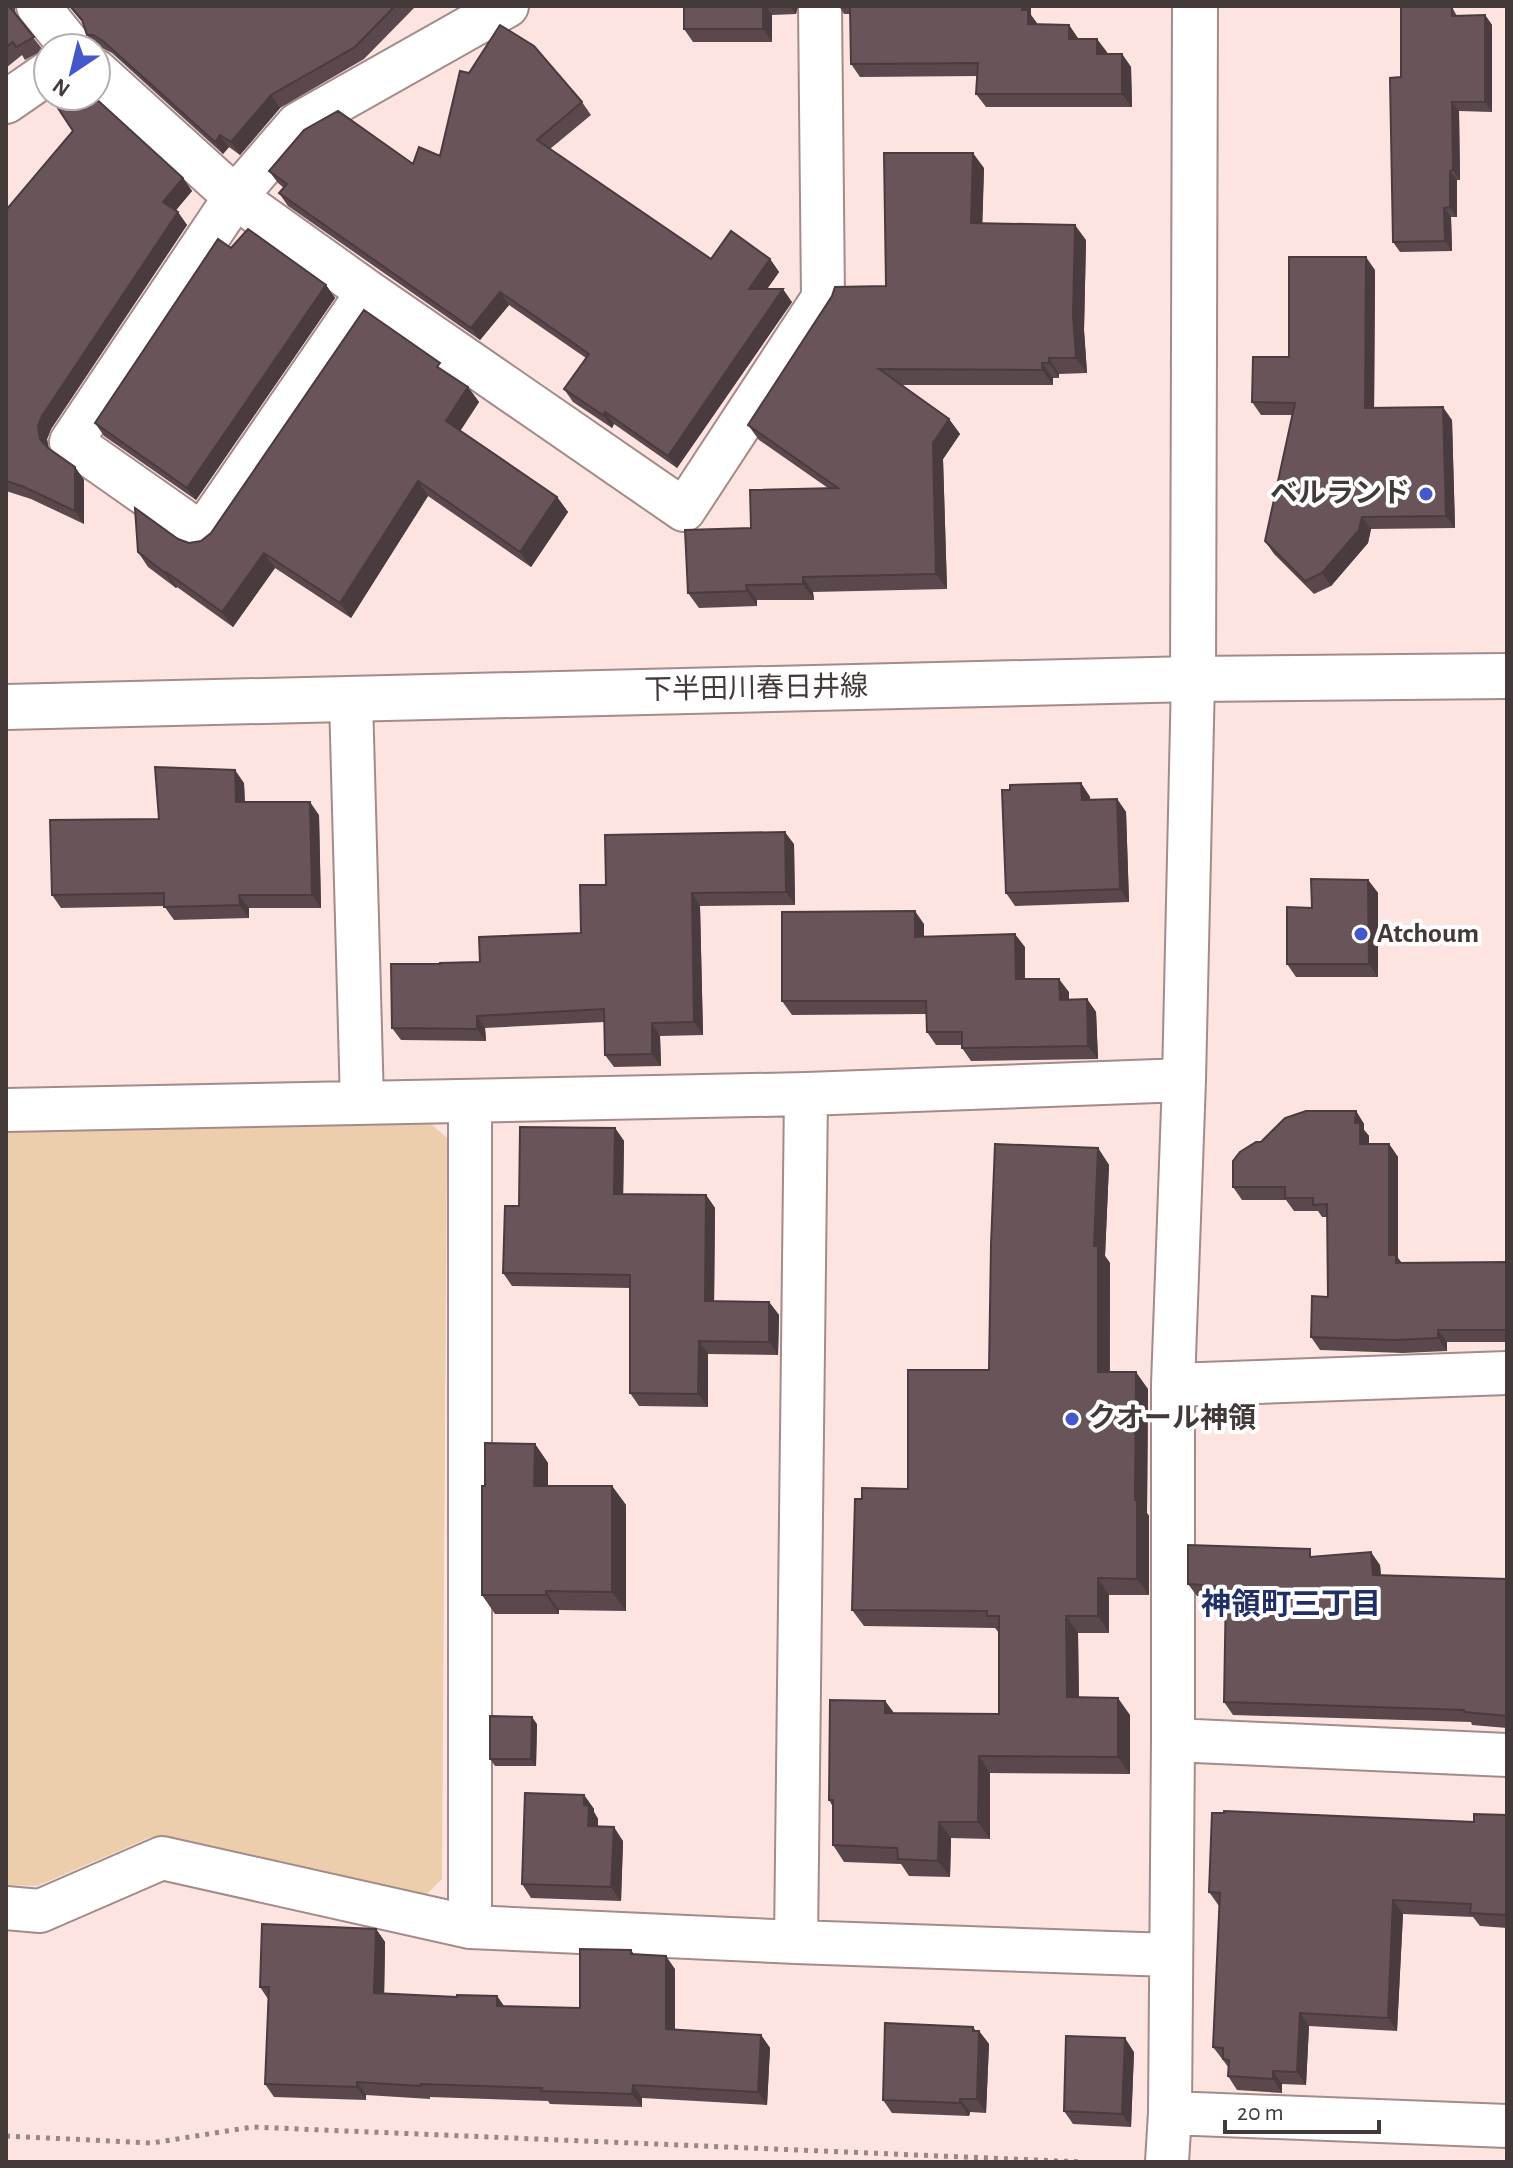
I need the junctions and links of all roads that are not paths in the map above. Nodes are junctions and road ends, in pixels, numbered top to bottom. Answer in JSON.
{"nodes":[{"id":1,"x":38,"y":6,"type":"edge"},
{"id":2,"x":507,"y":6,"type":"edge"},
{"id":3,"x":820,"y":6,"type":"edge"},
{"id":4,"x":1195,"y":6,"type":"edge"},
{"id":5,"x":59,"y":32,"type":"edge"},
{"id":6,"x":32,"y":84,"type":"edge"},
{"id":7,"x":112,"y":86,"type":"edge"},
{"id":8,"x":6,"y":102,"type":"edge"},
{"id":9,"x":235,"y":197,"type":"junction"},
{"id":10,"x":368,"y":292,"type":"junction"},
{"id":11,"x":1507,"y":676,"type":"edge"},
{"id":12,"x":1193,"y":679,"type":"junction"},
{"id":13,"x":351,"y":699,"type":"junction"},
{"id":14,"x":6,"y":707,"type":"edge"},
{"id":15,"x":1184,"y":1080,"type":"junction"},
{"id":16,"x":806,"y":1094,"type":"junction"},
{"id":17,"x":470,"y":1101,"type":"junction"},
{"id":18,"x":362,"y":1103,"type":"junction"},
{"id":19,"x":6,"y":1110,"type":"edge"},
{"id":20,"x":1507,"y":1373,"type":"edge"},
{"id":21,"x":1173,"y":1385,"type":"junction"},
{"id":22,"x":1173,"y":1740,"type":"junction"},
{"id":23,"x":1507,"y":1755,"type":"edge"},
{"id":24,"x":6,"y":1908,"type":"edge"},
{"id":25,"x":470,"y":1927,"type":"junction"},
{"id":26,"x":796,"y":1942,"type":"junction"},
{"id":27,"x":1170,"y":1955,"type":"junction"},
{"id":28,"x":1170,"y":2113,"type":"junction"},
{"id":29,"x":1507,"y":2126,"type":"edge"},
{"id":30,"x":1167,"y":2162,"type":"edge"}],
"edges":[{"from":1,"to":5,"type":"street"},
{"from":2,"to":9,"type":"street"},
{"from":3,"to":10,"type":"street"},
{"from":4,"to":12,"type":"main road"},
{"from":6,"to":8,"type":"street"},
{"from":7,"to":9,"type":"street"},
{"from":9,"to":10,"type":"street"},
{"from":9,"to":10,"type":"street"},
{"from":11,"to":12,"type":"main road","name":"下半田川春日井線"},
{"from":12,"to":13,"type":"main road","name":"下半田川春日井線"},
{"from":12,"to":15,"type":"street"},
{"from":13,"to":14,"type":"main road","name":"下半田川春日井線"},
{"from":13,"to":18,"type":"street"},
{"from":15,"to":16,"type":"street"},
{"from":15,"to":21,"type":"street"},
{"from":16,"to":17,"type":"street"},
{"from":16,"to":26,"type":"street"},
{"from":17,"to":18,"type":"street"},
{"from":17,"to":25,"type":"street"},
{"from":18,"to":19,"type":"street"},
{"from":20,"to":21,"type":"street"},
{"from":21,"to":22,"type":"street"},
{"from":22,"to":23,"type":"street"},
{"from":22,"to":27,"type":"street"},
{"from":24,"to":25,"type":"street"},
{"from":25,"to":26,"type":"street"},
{"from":26,"to":27,"type":"street"},
{"from":27,"to":28,"type":"street"},
{"from":28,"to":29,"type":"street"},
{"from":28,"to":30,"type":"street"}]}
